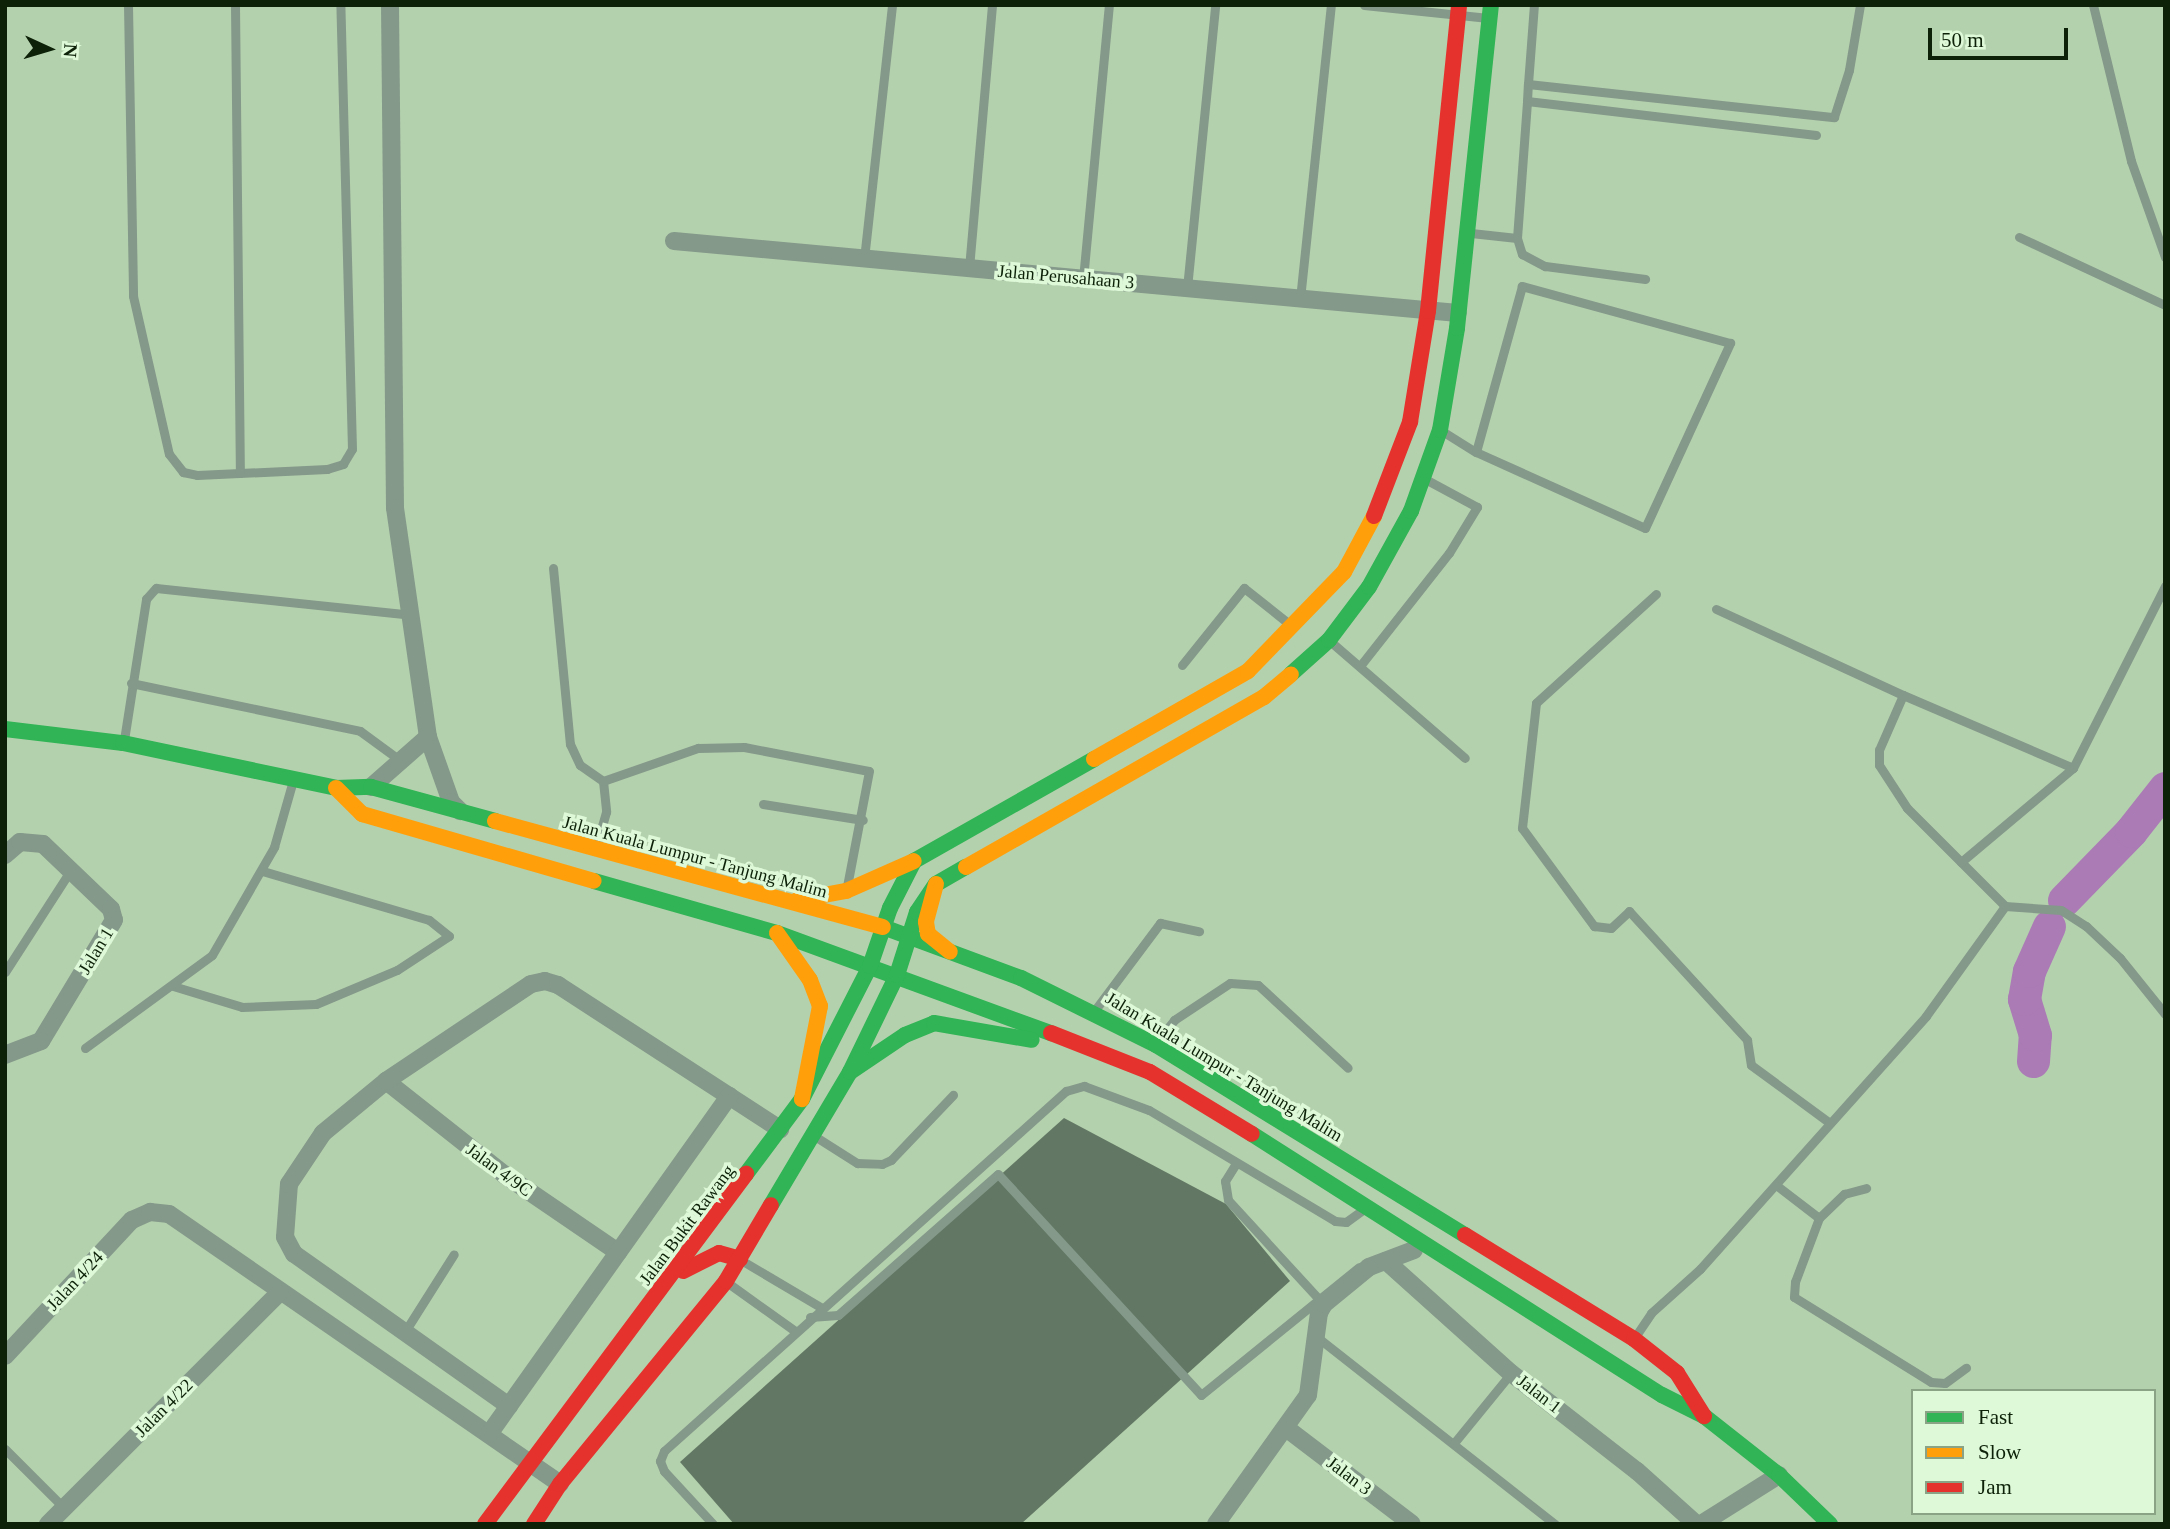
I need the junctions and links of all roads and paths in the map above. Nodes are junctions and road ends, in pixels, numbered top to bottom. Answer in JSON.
{"nodes":[{"id":1,"x":128,"y":5,"type":"edge"},
{"id":2,"x":234,"y":5,"type":"edge"},
{"id":3,"x":340,"y":5,"type":"edge"},
{"id":4,"x":390,"y":5,"type":"edge"},
{"id":5,"x":892,"y":5,"type":"edge"},
{"id":6,"x":992,"y":5,"type":"edge"},
{"id":7,"x":1109,"y":5,"type":"edge"},
{"id":8,"x":1215,"y":5,"type":"edge"},
{"id":9,"x":1331,"y":5,"type":"edge"},
{"id":10,"x":1364,"y":5,"type":"edge"},
{"id":11,"x":1534,"y":5,"type":"edge"},
{"id":12,"x":1860,"y":5,"type":"edge"},
{"id":13,"x":2093,"y":5,"type":"edge"},
{"id":14,"x":1459,"y":10,"type":"edge"},
{"id":15,"x":1491,"y":12,"type":"edge"},
{"id":16,"x":1528,"y":84,"type":"junction"},
{"id":17,"x":1527,"y":101,"type":"junction"},
{"id":18,"x":1816,"y":135,"type":"dead end"},
{"id":19,"x":1467,"y":232,"type":"junction"},
{"id":20,"x":2019,"y":237,"type":"dead end"},
{"id":21,"x":1517,"y":238,"type":"junction"},
{"id":22,"x":674,"y":241,"type":"dead end"},
{"id":23,"x":2165,"y":257,"type":"edge"},
{"id":24,"x":864,"y":259,"type":"junction"},
{"id":25,"x":969,"y":268,"type":"junction"},
{"id":26,"x":1083,"y":279,"type":"junction"},
{"id":27,"x":1645,"y":279,"type":"dead end"},
{"id":28,"x":1187,"y":288,"type":"junction"},
{"id":29,"x":1300,"y":299,"type":"junction"},
{"id":30,"x":2165,"y":305,"type":"edge"},
{"id":31,"x":1428,"y":311,"type":"junction"},
{"id":32,"x":1458,"y":313,"type":"junction"},
{"id":33,"x":1440,"y":430,"type":"junction"},
{"id":34,"x":1476,"y":452,"type":"junction"},
{"id":35,"x":240,"y":473,"type":"junction"},
{"id":36,"x":1423,"y":478,"type":"junction"},
{"id":37,"x":553,"y":568,"type":"dead end"},
{"id":38,"x":2165,"y":586,"type":"edge"},
{"id":39,"x":1656,"y":594,"type":"dead end"},
{"id":40,"x":1716,"y":609,"type":"dead end"},
{"id":41,"x":411,"y":615,"type":"junction"},
{"id":42,"x":1293,"y":627,"type":"junction"},
{"id":43,"x":1329,"y":640,"type":"junction"},
{"id":44,"x":1182,"y":665,"type":"dead end"},
{"id":45,"x":1360,"y":666,"type":"junction"},
{"id":46,"x":131,"y":682,"type":"junction"},
{"id":47,"x":1903,"y":695,"type":"junction"},
{"id":48,"x":1190,"y":706,"type":"junction"},
{"id":49,"x":5,"y":729,"type":"edge"},
{"id":50,"x":1206,"y":732,"type":"junction"},
{"id":51,"x":428,"y":737,"type":"junction"},
{"id":52,"x":123,"y":743,"type":"junction"},
{"id":53,"x":1465,"y":758,"type":"dead end"},
{"id":54,"x":401,"y":761,"type":"junction"},
{"id":55,"x":2073,"y":768,"type":"junction"},
{"id":56,"x":294,"y":777,"type":"junction"},
{"id":57,"x":603,"y":781,"type":"junction"},
{"id":58,"x":371,"y":787,"type":"junction"},
{"id":59,"x":336,"y":788,"type":"junction"},
{"id":60,"x":762,"y":804,"type":"dead end"},
{"id":61,"x":463,"y":814,"type":"junction"},
{"id":62,"x":863,"y":820,"type":"junction"},
{"id":63,"x":595,"y":849,"type":"junction"},
{"id":64,"x":5,"y":855,"type":"edge"},
{"id":65,"x":914,"y":861,"type":"junction"},
{"id":66,"x":1961,"y":862,"type":"junction"},
{"id":67,"x":70,"y":871,"type":"junction"},
{"id":68,"x":262,"y":871,"type":"junction"},
{"id":69,"x":936,"y":884,"type":"junction"},
{"id":70,"x":846,"y":891,"type":"junction"},
{"id":71,"x":779,"y":901,"type":"junction"},
{"id":72,"x":2005,"y":906,"type":"junction"},
{"id":73,"x":882,"y":928,"type":"junction"},
{"id":74,"x":1199,"y":931,"type":"dead end"},
{"id":75,"x":777,"y":933,"type":"junction"},
{"id":76,"x":910,"y":939,"type":"junction"},
{"id":77,"x":956,"y":956,"type":"junction"},
{"id":78,"x":870,"y":966,"type":"junction"},
{"id":79,"x":5,"y":972,"type":"edge"},
{"id":80,"x":897,"y":975,"type":"junction"},
{"id":81,"x":173,"y":986,"type":"junction"},
{"id":82,"x":1094,"y":1011,"type":"junction"},
{"id":83,"x":2165,"y":1014,"type":"edge"},
{"id":84,"x":1156,"y":1045,"type":"junction"},
{"id":85,"x":85,"y":1048,"type":"dead end"},
{"id":86,"x":5,"y":1055,"type":"edge"},
{"id":87,"x":1348,"y":1068,"type":"dead end"},
{"id":88,"x":850,"y":1072,"type":"junction"},
{"id":89,"x":1150,"y":1072,"type":"junction"},
{"id":90,"x":386,"y":1081,"type":"junction"},
{"id":91,"x":953,"y":1095,"type":"dead end"},
{"id":92,"x":729,"y":1096,"type":"junction"},
{"id":93,"x":802,"y":1099,"type":"junction"},
{"id":94,"x":1830,"y":1123,"type":"junction"},
{"id":95,"x":780,"y":1129,"type":"junction"},
{"id":96,"x":815,"y":1136,"type":"junction"},
{"id":97,"x":1235,"y":1165,"type":"junction"},
{"id":98,"x":1776,"y":1185,"type":"junction"},
{"id":99,"x":1866,"y":1188,"type":"dead end"},
{"id":100,"x":1368,"y":1205,"type":"junction"},
{"id":101,"x":1819,"y":1218,"type":"junction"},
{"id":102,"x":1414,"y":1250,"type":"junction"},
{"id":103,"x":618,"y":1252,"type":"junction"},
{"id":104,"x":454,"y":1254,"type":"dead end"},
{"id":105,"x":740,"y":1259,"type":"junction"},
{"id":106,"x":1386,"y":1261,"type":"junction"},
{"id":107,"x":673,"y":1278,"type":"junction"},
{"id":108,"x":726,"y":1281,"type":"junction"},
{"id":109,"x":280,"y":1292,"type":"junction"},
{"id":110,"x":1317,"y":1297,"type":"junction"},
{"id":111,"x":1525,"y":1306,"type":"junction"},
{"id":112,"x":820,"y":1307,"type":"junction"},
{"id":113,"x":810,"y":1317,"type":"junction"},
{"id":114,"x":795,"y":1332,"type":"junction"},
{"id":115,"x":402,"y":1334,"type":"junction"},
{"id":116,"x":1317,"y":1337,"type":"junction"},
{"id":117,"x":1634,"y":1339,"type":"junction"},
{"id":118,"x":5,"y":1356,"type":"edge"},
{"id":119,"x":1965,"y":1368,"type":"dead end"},
{"id":120,"x":1511,"y":1373,"type":"junction"},
{"id":121,"x":509,"y":1406,"type":"junction"},
{"id":122,"x":1704,"y":1416,"type":"junction"},
{"id":123,"x":1286,"y":1428,"type":"junction"},
{"id":124,"x":489,"y":1434,"type":"junction"},
{"id":125,"x":1454,"y":1443,"type":"junction"},
{"id":126,"x":5,"y":1449,"type":"edge"},
{"id":127,"x":529,"y":1461,"type":"junction"},
{"id":128,"x":1779,"y":1475,"type":"junction"},
{"id":129,"x":560,"y":1484,"type":"junction"},
{"id":130,"x":64,"y":1508,"type":"junction"},
{"id":131,"x":48,"y":1524,"type":"edge"},
{"id":132,"x":485,"y":1524,"type":"edge"},
{"id":133,"x":534,"y":1524,"type":"edge"},
{"id":134,"x":713,"y":1524,"type":"edge"},
{"id":135,"x":1216,"y":1524,"type":"edge"},
{"id":136,"x":1412,"y":1524,"type":"edge"},
{"id":137,"x":1555,"y":1524,"type":"edge"},
{"id":138,"x":1696,"y":1524,"type":"edge"},
{"id":139,"x":1701,"y":1524,"type":"edge"},
{"id":140,"x":1830,"y":1524,"type":"edge"}],
"edges":[{"from":1,"to":35,"type":"lane"},
{"from":2,"to":35,"type":"lane"},
{"from":3,"to":35,"type":"lane"},
{"from":4,"to":41,"type":"street"},
{"from":5,"to":24,"type":"lane"},
{"from":6,"to":25,"type":"lane"},
{"from":7,"to":26,"type":"lane"},
{"from":8,"to":28,"type":"lane"},
{"from":9,"to":29,"type":"lane"},
{"from":10,"to":14,"type":"lane"},
{"from":11,"to":16,"type":"lane"},
{"from":12,"to":16,"type":"lane"},
{"from":13,"to":23,"type":"lane"},
{"from":14,"to":15,"type":"lane"},
{"from":14,"to":31,"type":"main road"},
{"from":15,"to":19,"type":"main road"},
{"from":16,"to":17,"type":"lane"},
{"from":17,"to":18,"type":"lane"},
{"from":17,"to":21,"type":"lane"},
{"from":19,"to":21,"type":"lane"},
{"from":19,"to":32,"type":"main road"},
{"from":20,"to":30,"type":"lane"},
{"from":21,"to":27,"type":"lane"},
{"from":22,"to":24,"type":"street","name":"Jalan Perusahaan 3"},
{"from":24,"to":25,"type":"street","name":"Jalan Perusahaan 3"},
{"from":25,"to":26,"type":"street","name":"Jalan Perusahaan 3"},
{"from":26,"to":28,"type":"street","name":"Jalan Perusahaan 3"},
{"from":28,"to":29,"type":"street","name":"Jalan Perusahaan 3"},
{"from":29,"to":31,"type":"street","name":"Jalan Perusahaan 3"},
{"from":31,"to":32,"type":"street","name":"Jalan Perusahaan 3"},
{"from":31,"to":42,"type":"main road"},
{"from":32,"to":33,"type":"main road"},
{"from":33,"to":34,"type":"lane"},
{"from":33,"to":36,"type":"main road"},
{"from":34,"to":34,"type":"lane"},
{"from":36,"to":43,"type":"main road"},
{"from":36,"to":45,"type":"lane"},
{"from":37,"to":57,"type":"lane"},
{"from":38,"to":55,"type":"lane"},
{"from":39,"to":94,"type":"lane"},
{"from":40,"to":47,"type":"lane"},
{"from":41,"to":46,"type":"lane"},
{"from":41,"to":51,"type":"street"},
{"from":42,"to":44,"type":"lane"},
{"from":42,"to":48,"type":"main road"},
{"from":43,"to":45,"type":"lane"},
{"from":43,"to":50,"type":"main road"},
{"from":45,"to":53,"type":"lane"},
{"from":46,"to":52,"type":"lane"},
{"from":46,"to":54,"type":"lane"},
{"from":47,"to":55,"type":"lane"},
{"from":47,"to":66,"type":"lane"},
{"from":48,"to":50,"type":"street"},
{"from":48,"to":65,"type":"main road"},
{"from":49,"to":52,"type":"main road","name":"Jalan Kuala Lumpur - Tanjung Malim"},
{"from":50,"to":69,"type":"main road"},
{"from":51,"to":54,"type":"street"},
{"from":51,"to":61,"type":"street"},
{"from":52,"to":56,"type":"main road","name":"Jalan Kuala Lumpur - Tanjung Malim"},
{"from":54,"to":58,"type":"street"},
{"from":55,"to":66,"type":"lane"},
{"from":56,"to":59,"type":"main road","name":"Jalan Kuala Lumpur - Tanjung Malim"},
{"from":56,"to":68,"type":"lane"},
{"from":57,"to":62,"type":"lane"},
{"from":57,"to":63,"type":"lane"},
{"from":58,"to":59,"type":"main road","name":"Jalan Kuala Lumpur - Tanjung Malim"},
{"from":58,"to":61,"type":"main road","name":"Jalan Kuala Lumpur - Tanjung Malim"},
{"from":59,"to":75,"type":"main road","name":"Jalan Kuala Lumpur - Tanjung Malim"},
{"from":60,"to":62,"type":"lane"},
{"from":61,"to":63,"type":"main road","name":"Jalan Kuala Lumpur - Tanjung Malim"},
{"from":62,"to":70,"type":"lane"},
{"from":63,"to":71,"type":"main road","name":"Jalan Kuala Lumpur - Tanjung Malim"},
{"from":64,"to":67,"type":"street","name":"Jalan 1"},
{"from":65,"to":70,"type":"main road"},
{"from":65,"to":73,"type":"main road","name":"Jalan Bukit Rawang"},
{"from":66,"to":72,"type":"lane"},
{"from":67,"to":79,"type":"lane"},
{"from":67,"to":86,"type":"street","name":"Jalan 1"},
{"from":68,"to":81,"type":"lane"},
{"from":68,"to":81,"type":"lane"},
{"from":69,"to":76,"type":"main road"},
{"from":69,"to":77,"type":"main road"},
{"from":70,"to":71,"type":"main road"},
{"from":71,"to":73,"type":"main road","name":"Jalan Kuala Lumpur - Tanjung Malim"},
{"from":72,"to":83,"type":"lane"},
{"from":72,"to":94,"type":"lane"},
{"from":73,"to":76,"type":"main road","name":"Jalan Kuala Lumpur - Tanjung Malim"},
{"from":73,"to":78,"type":"main road","name":"Jalan Bukit Rawang"},
{"from":74,"to":82,"type":"lane"},
{"from":75,"to":78,"type":"main road","name":"Jalan Kuala Lumpur - Tanjung Malim"},
{"from":75,"to":93,"type":"main road"},
{"from":76,"to":77,"type":"main road","name":"Jalan Kuala Lumpur - Tanjung Malim"},
{"from":76,"to":80,"type":"main road"},
{"from":77,"to":82,"type":"main road","name":"Jalan Kuala Lumpur - Tanjung Malim"},
{"from":78,"to":80,"type":"main road","name":"Jalan Kuala Lumpur - Tanjung Malim"},
{"from":78,"to":93,"type":"main road","name":"Jalan Bukit Rawang"},
{"from":80,"to":88,"type":"main road"},
{"from":80,"to":89,"type":"main road","name":"Jalan Kuala Lumpur - Tanjung Malim"},
{"from":81,"to":85,"type":"lane"},
{"from":82,"to":84,"type":"main road","name":"Jalan Kuala Lumpur - Tanjung Malim"},
{"from":84,"to":87,"type":"lane"},
{"from":84,"to":117,"type":"main road","name":"Jalan Kuala Lumpur - Tanjung Malim"},
{"from":88,"to":89,"type":"main road"},
{"from":88,"to":96,"type":"main road"},
{"from":89,"to":100,"type":"main road","name":"Jalan Kuala Lumpur - Tanjung Malim"},
{"from":90,"to":92,"type":"street"},
{"from":90,"to":103,"type":"street","name":"Jalan 4/9C"},
{"from":90,"to":115,"type":"street"},
{"from":91,"to":96,"type":"lane"},
{"from":92,"to":95,"type":"street"},
{"from":92,"to":103,"type":"street"},
{"from":93,"to":95,"type":"main road","name":"Jalan Bukit Rawang"},
{"from":94,"to":98,"type":"lane"},
{"from":95,"to":107,"type":"main road","name":"Jalan Bukit Rawang"},
{"from":96,"to":105,"type":"main road"},
{"from":97,"to":100,"type":"lane"},
{"from":97,"to":110,"type":"lane"},
{"from":97,"to":112,"type":"lane"},
{"from":98,"to":101,"type":"lane"},
{"from":98,"to":117,"type":"lane"},
{"from":99,"to":101,"type":"lane"},
{"from":100,"to":111,"type":"main road","name":"Jalan Kuala Lumpur - Tanjung Malim"},
{"from":101,"to":119,"type":"lane"},
{"from":102,"to":106,"type":"street"},
{"from":102,"to":110,"type":"lane"},
{"from":102,"to":111,"type":"lane"},
{"from":103,"to":121,"type":"street"},
{"from":104,"to":115,"type":"lane"},
{"from":105,"to":107,"type":"main road"},
{"from":105,"to":108,"type":"main road"},
{"from":105,"to":112,"type":"lane"},
{"from":106,"to":116,"type":"street"},
{"from":106,"to":120,"type":"street","name":"Jalan 1"},
{"from":107,"to":127,"type":"main road","name":"Jalan Bukit Rawang"},
{"from":108,"to":114,"type":"lane"},
{"from":108,"to":129,"type":"main road"},
{"from":109,"to":118,"type":"street","name":"Jalan 4/24"},
{"from":109,"to":124,"type":"street"},
{"from":109,"to":130,"type":"street","name":"Jalan 4/22"},
{"from":110,"to":113,"type":"lane"},
{"from":111,"to":122,"type":"main road","name":"Jalan Kuala Lumpur - Tanjung Malim"},
{"from":112,"to":113,"type":"lane"},
{"from":113,"to":114,"type":"lane"},
{"from":114,"to":134,"type":"lane"},
{"from":115,"to":121,"type":"street"},
{"from":116,"to":123,"type":"street"},
{"from":116,"to":125,"type":"lane"},
{"from":117,"to":122,"type":"main road","name":"Jalan Kuala Lumpur - Tanjung Malim"},
{"from":120,"to":125,"type":"lane"},
{"from":120,"to":138,"type":"street","name":"Jalan 1"},
{"from":121,"to":124,"type":"street"},
{"from":122,"to":128,"type":"main road","name":"Jalan Kuala Lumpur - Tanjung Malim"},
{"from":123,"to":135,"type":"street"},
{"from":123,"to":136,"type":"street","name":"Jalan 3"},
{"from":124,"to":127,"type":"street"},
{"from":125,"to":137,"type":"lane"},
{"from":126,"to":130,"type":"lane"},
{"from":127,"to":129,"type":"street"},
{"from":127,"to":132,"type":"main road","name":"Jalan Bukit Rawang"},
{"from":128,"to":139,"type":"street"},
{"from":128,"to":140,"type":"main road","name":"Jalan Kuala Lumpur - Tanjung Malim"},
{"from":129,"to":133,"type":"main road"},
{"from":130,"to":131,"type":"street","name":"Jalan 4/22"}]}
